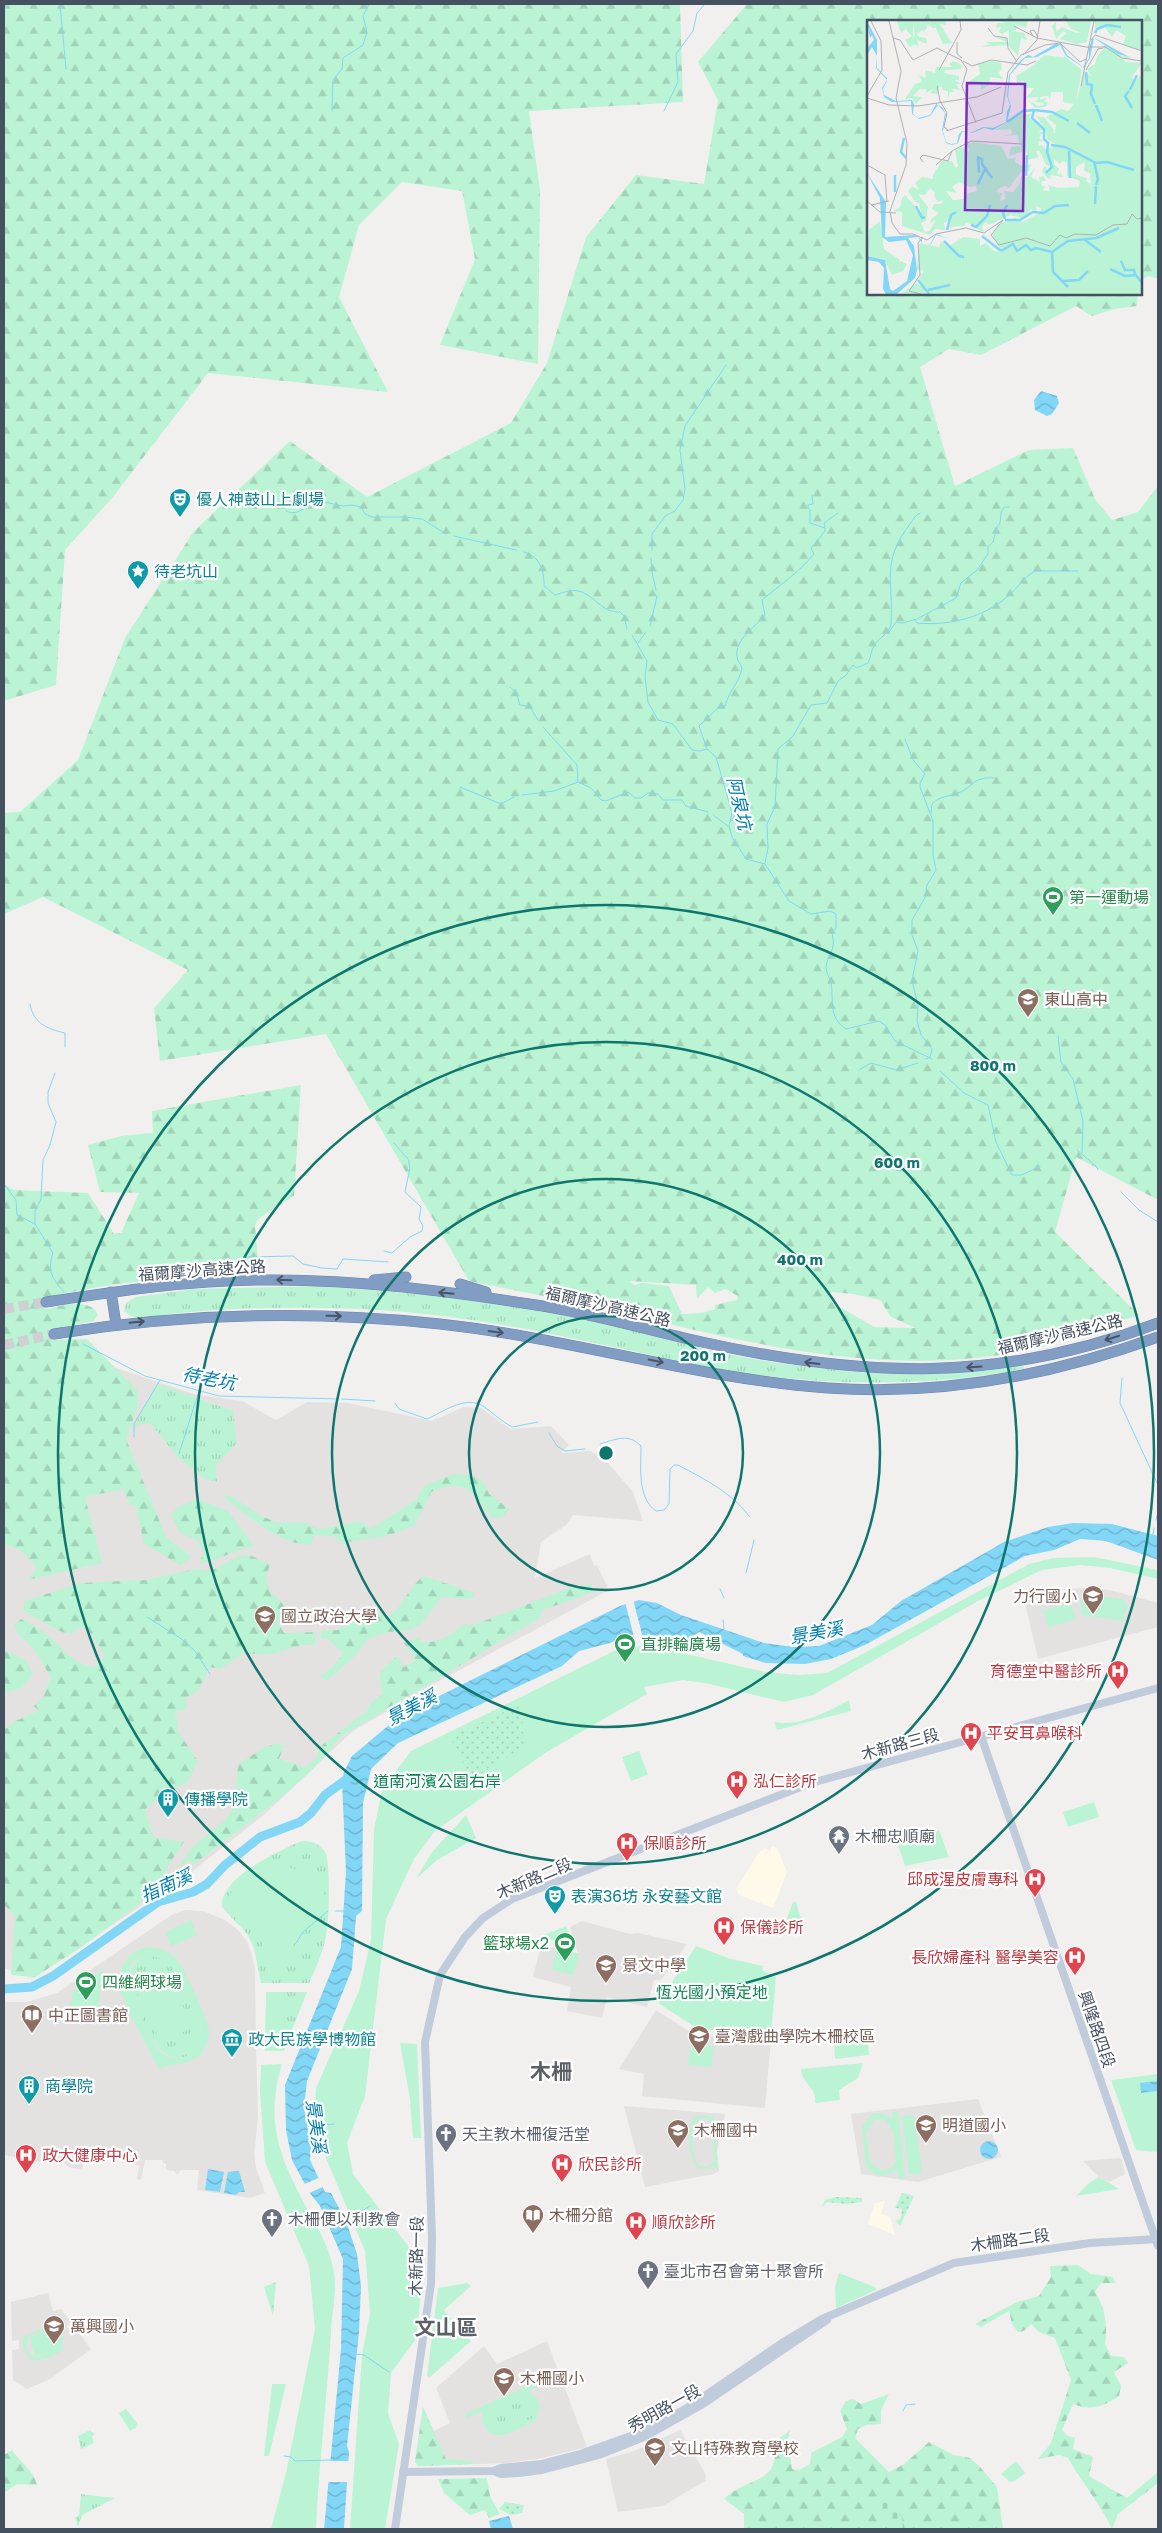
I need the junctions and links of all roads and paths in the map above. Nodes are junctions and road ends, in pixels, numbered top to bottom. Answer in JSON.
{"nodes":[{"id":1,"x":406,"y":1277,"type":"dead end"},
{"id":2,"x":319,"y":1282,"type":"junction"},
{"id":3,"x":460,"y":1284,"type":"dead end"},
{"id":4,"x":111,"y":1292,"type":"junction"},
{"id":5,"x":46,"y":1302,"type":"tunnel mouth"},
{"id":6,"x":540,"y":1305,"type":"junction"},
{"id":7,"x":1158,"y":1323,"type":"edge"},
{"id":8,"x":116,"y":1324,"type":"junction"},
{"id":9,"x":54,"y":1334,"type":"tunnel mouth"},
{"id":10,"x":1158,"y":1337,"type":"edge"},
{"id":11,"x":1158,"y":1688,"type":"edge"},
{"id":12,"x":983,"y":1736,"type":"junction"},
{"id":13,"x":794,"y":1789,"type":"joint"},
{"id":14,"x":429,"y":2173,"type":"joint"},
{"id":15,"x":1157,"y":2237,"type":"edge"},
{"id":16,"x":954,"y":2263,"type":"joint"},
{"id":17,"x":403,"y":2472,"type":"junction"},
{"id":18,"x":391,"y":2529,"type":"edge"},
{"id":19,"x":395,"y":2529,"type":"edge"}],
"edges":[{"from":1,"to":2,"type":"highway"},
{"from":2,"to":4,"type":"highway","name":"福爾摩沙高速公路","one_way":true},
{"from":6,"to":2,"type":"highway","name":"福爾摩沙高速公路","one_way":true},
{"from":3,"to":6,"type":"highway"},
{"from":4,"to":5,"type":"highway","name":"福爾摩沙高速公路"},
{"from":4,"to":8,"type":"highway"},
{"from":7,"to":6,"type":"highway","name":"福爾摩沙高速公路","one_way":true},
{"from":8,"to":9,"type":"highway","name":"福爾摩沙高速公路"},
{"from":8,"to":10,"type":"highway","name":"福爾摩沙高速公路","one_way":true},
{"from":11,"to":12,"type":"main road","name":"木新路三段"},
{"from":12,"to":13,"type":"main road","name":"木新路三段"},
{"from":12,"to":15,"type":"main road","name":"興隆路四段"},
{"from":13,"to":14,"type":"main road","name":"木新路二段"},
{"from":14,"to":17,"type":"main road","name":"木新路一段"},
{"from":15,"to":16,"type":"main road","name":"木柵路二段"},
{"from":16,"to":17,"type":"main road","name":"秀明路一段"},
{"from":17,"to":18,"type":"main road"},
{"from":17,"to":19,"type":"main road"}]}
